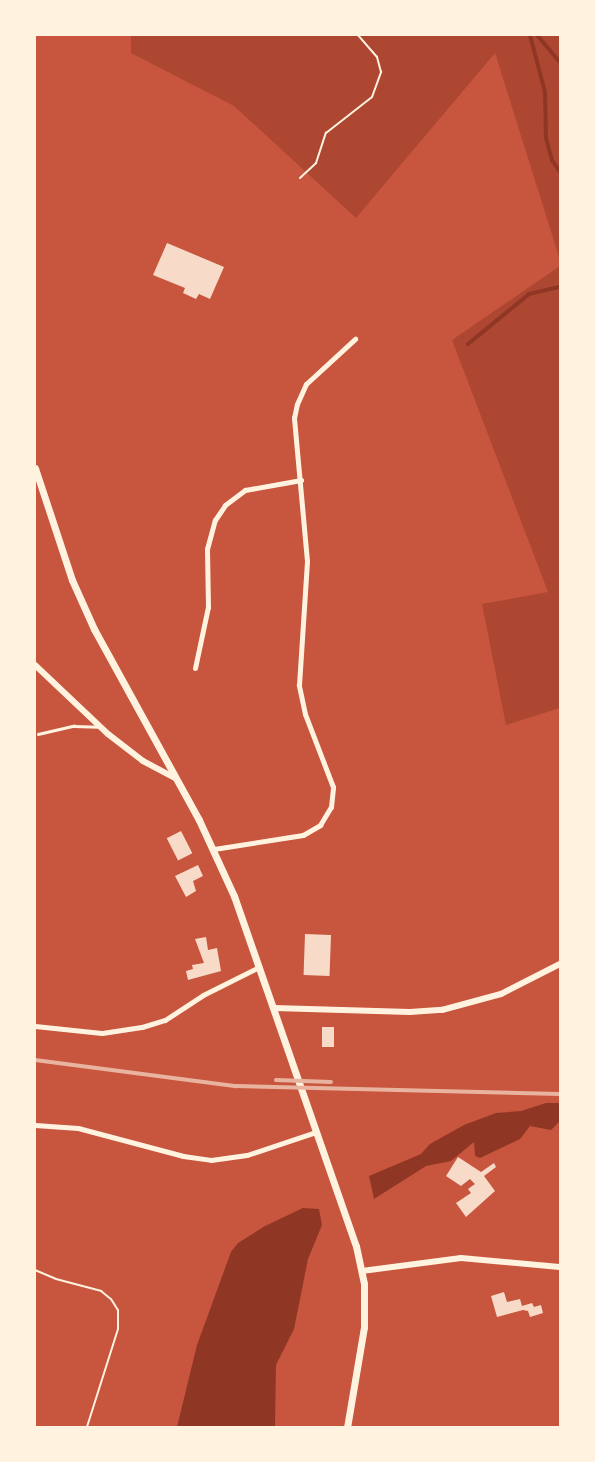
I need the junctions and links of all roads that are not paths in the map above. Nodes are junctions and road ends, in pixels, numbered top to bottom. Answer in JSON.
{"nodes":[{"id":1,"x":355,"y":339,"type":"dead end"},
{"id":2,"x":35,"y":468,"type":"edge"},
{"id":3,"x":301,"y":480,"type":"junction"},
{"id":4,"x":35,"y":665,"type":"edge"},
{"id":5,"x":195,"y":668,"type":"dead end"},
{"id":6,"x":101,"y":728,"type":"junction"},
{"id":7,"x":38,"y":734,"type":"dead end"},
{"id":8,"x":175,"y":778,"type":"junction"},
{"id":9,"x":214,"y":850,"type":"junction"},
{"id":10,"x":560,"y":964,"type":"edge"},
{"id":11,"x":259,"y":966,"type":"junction"},
{"id":12,"x":274,"y":1008,"type":"junction"},
{"id":13,"x":35,"y":1026,"type":"edge"},
{"id":14,"x":35,"y":1124,"type":"edge"},
{"id":15,"x":316,"y":1132,"type":"junction"},
{"id":16,"x":560,"y":1268,"type":"edge"},
{"id":17,"x":362,"y":1271,"type":"junction"},
{"id":18,"x":347,"y":1427,"type":"edge"}],
"edges":[{"from":1,"to":3,"type":"street"},
{"from":2,"to":8,"type":"main road"},
{"from":3,"to":5,"type":"street"},
{"from":3,"to":9,"type":"street"},
{"from":4,"to":6,"type":"street"},
{"from":6,"to":7,"type":"lane"},
{"from":6,"to":8,"type":"street"},
{"from":8,"to":9,"type":"main road"},
{"from":9,"to":11,"type":"main road"},
{"from":10,"to":12,"type":"street"},
{"from":11,"to":12,"type":"main road"},
{"from":11,"to":13,"type":"street"},
{"from":12,"to":15,"type":"main road"},
{"from":14,"to":15,"type":"street"},
{"from":15,"to":17,"type":"main road"},
{"from":16,"to":17,"type":"street"},
{"from":17,"to":18,"type":"main road"}]}
